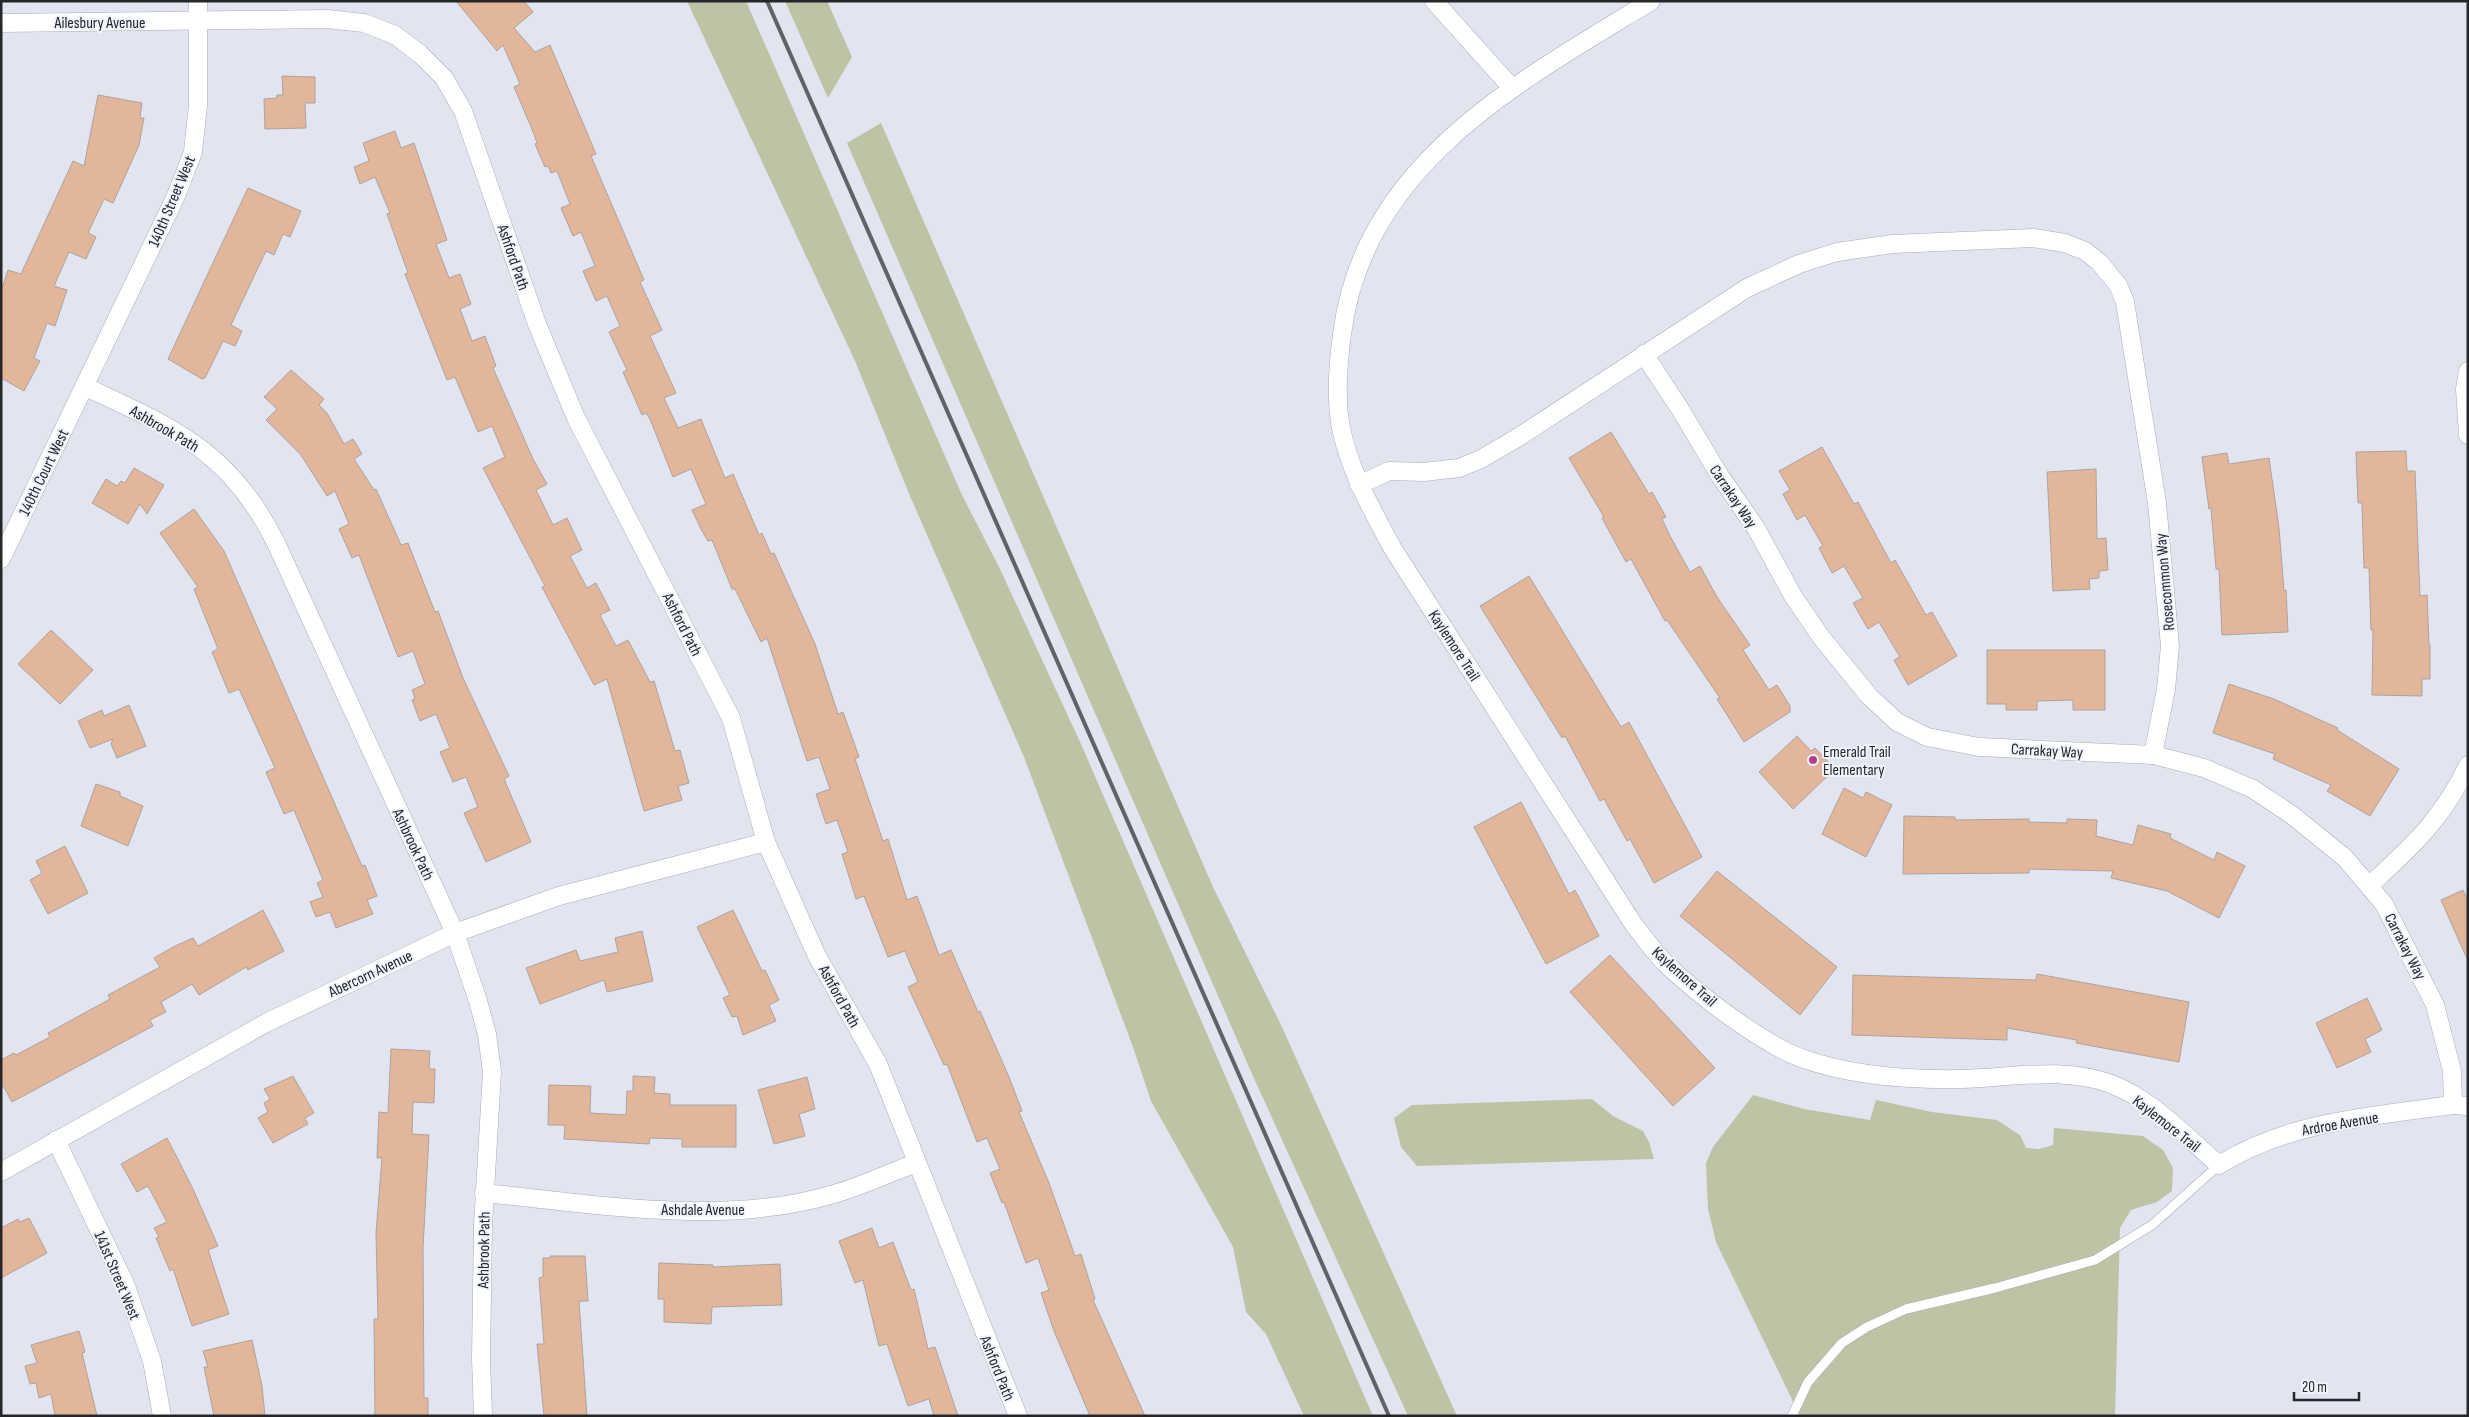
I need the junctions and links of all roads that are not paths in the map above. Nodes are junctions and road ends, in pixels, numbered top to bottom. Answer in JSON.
{"nodes":[{"id":1,"x":198,"y":1,"type":"edge"},
{"id":2,"x":1434,"y":1,"type":"edge"},
{"id":3,"x":1651,"y":1,"type":"edge"},
{"id":4,"x":1,"y":22,"type":"edge"},
{"id":5,"x":198,"y":22,"type":"junction"},
{"id":6,"x":1512,"y":88,"type":"junction"},
{"id":7,"x":1644,"y":354,"type":"junction"},
{"id":8,"x":2468,"y":371,"type":"edge"},
{"id":9,"x":84,"y":386,"type":"junction"},
{"id":10,"x":2468,"y":435,"type":"edge"},
{"id":11,"x":1359,"y":485,"type":"junction"},
{"id":12,"x":1,"y":558,"type":"edge"},
{"id":13,"x":2153,"y":755,"type":"junction"},
{"id":14,"x":2468,"y":765,"type":"edge"},
{"id":15,"x":766,"y":842,"type":"junction"},
{"id":16,"x":2369,"y":886,"type":"junction"},
{"id":17,"x":455,"y":933,"type":"junction"},
{"id":18,"x":2460,"y":1106,"type":"edge"},
{"id":19,"x":56,"y":1140,"type":"junction"},
{"id":20,"x":916,"y":1163,"type":"junction"},
{"id":21,"x":2219,"y":1165,"type":"junction"},
{"id":22,"x":1,"y":1172,"type":"edge"},
{"id":23,"x":484,"y":1193,"type":"junction"},
{"id":24,"x":162,"y":1416,"type":"edge"},
{"id":25,"x":484,"y":1416,"type":"edge"},
{"id":26,"x":1018,"y":1416,"type":"edge"},
{"id":27,"x":1792,"y":1416,"type":"edge"}],
"edges":[{"from":1,"to":5,"type":"street","name":"140th Street West"},
{"from":2,"to":6,"type":"street"},
{"from":3,"to":6,"type":"street","name":"Kaylemore Trail"},
{"from":4,"to":5,"type":"street","name":"Ailesbury Avenue"},
{"from":5,"to":9,"type":"street","name":"140th Street West"},
{"from":5,"to":15,"type":"street","name":"Ashford Path"},
{"from":6,"to":11,"type":"street","name":"Kaylemore Trail"},
{"from":7,"to":11,"type":"street","name":"Rosecommon Way"},
{"from":7,"to":13,"type":"street","name":"Carrakay Way"},
{"from":7,"to":13,"type":"street","name":"Rosecommon Way"},
{"from":8,"to":10,"type":"street"},
{"from":9,"to":12,"type":"street","name":"140th Court West"},
{"from":9,"to":17,"type":"street","name":"Ashbrook Path"},
{"from":11,"to":21,"type":"street","name":"Kaylemore Trail"},
{"from":13,"to":16,"type":"street","name":"Carrakay Way"},
{"from":14,"to":16,"type":"street"},
{"from":15,"to":17,"type":"street","name":"Abercorn Avenue"},
{"from":15,"to":20,"type":"street","name":"Ashford Path"},
{"from":16,"to":18,"type":"street","name":"Carrakay Way"},
{"from":17,"to":19,"type":"street","name":"Abercorn Avenue"},
{"from":17,"to":23,"type":"street","name":"Ashbrook Path"},
{"from":18,"to":21,"type":"street","name":"Ardroe Avenue"},
{"from":19,"to":22,"type":"street","name":"Abercorn Avenue"},
{"from":19,"to":24,"type":"street","name":"141st Street West"},
{"from":20,"to":23,"type":"street","name":"Ashdale Avenue"},
{"from":20,"to":26,"type":"street","name":"Ashford Path"},
{"from":21,"to":27,"type":"lane"},
{"from":23,"to":25,"type":"street","name":"Ashbrook Path"}]}
